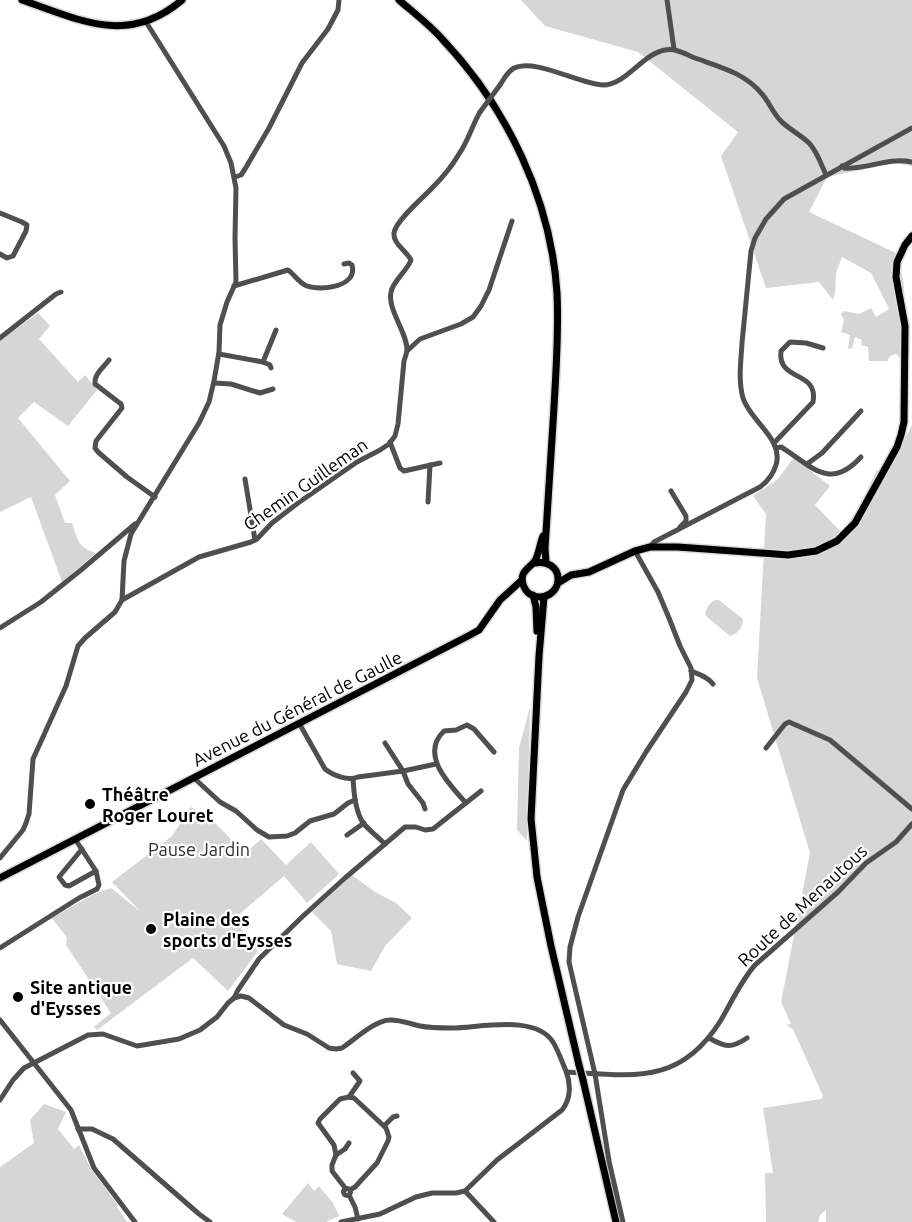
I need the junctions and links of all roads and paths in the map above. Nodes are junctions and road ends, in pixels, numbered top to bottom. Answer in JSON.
{"nodes":[{"id":1,"x":22,"y":0,"type":"edge"},
{"id":2,"x":182,"y":0,"type":"edge"},
{"id":3,"x":339,"y":0,"type":"edge"},
{"id":4,"x":399,"y":0,"type":"edge"},
{"id":5,"x":667,"y":0,"type":"edge"},
{"id":6,"x":146,"y":22,"type":"junction"},
{"id":7,"x":674,"y":49,"type":"junction"},
{"id":8,"x":912,"y":128,"type":"edge"},
{"id":9,"x":912,"y":162,"type":"edge"},
{"id":10,"x":842,"y":166,"type":"junction"},
{"id":11,"x":826,"y":175,"type":"junction"},
{"id":12,"x":235,"y":177,"type":"junction"},
{"id":13,"x":0,"y":213,"type":"edge"},
{"id":14,"x":512,"y":221,"type":"dead end"},
{"id":15,"x":912,"y":236,"type":"edge"},
{"id":16,"x":0,"y":254,"type":"edge"},
{"id":17,"x":344,"y":264,"type":"dead end"},
{"id":18,"x":234,"y":286,"type":"junction"},
{"id":19,"x":61,"y":292,"type":"dead end"},
{"id":20,"x":276,"y":330,"type":"dead end"},
{"id":21,"x":0,"y":339,"type":"edge"},
{"id":22,"x":823,"y":348,"type":"dead end"},
{"id":23,"x":406,"y":351,"type":"junction"},
{"id":24,"x":219,"y":354,"type":"junction"},
{"id":25,"x":109,"y":360,"type":"dead end"},
{"id":26,"x":263,"y":362,"type":"junction"},
{"id":27,"x":272,"y":368,"type":"dead end"},
{"id":28,"x":214,"y":383,"type":"junction"},
{"id":29,"x":273,"y":389,"type":"dead end"},
{"id":30,"x":861,"y":411,"type":"dead end"},
{"id":31,"x":390,"y":442,"type":"junction"},
{"id":32,"x":775,"y":445,"type":"junction"},
{"id":33,"x":861,"y":457,"type":"dead end"},
{"id":34,"x":440,"y":463,"type":"dead end"},
{"id":35,"x":807,"y":464,"type":"junction"},
{"id":36,"x":430,"y":465,"type":"junction"},
{"id":37,"x":245,"y":478,"type":"dead end"},
{"id":38,"x":671,"y":491,"type":"dead end"},
{"id":39,"x":155,"y":497,"type":"junction"},
{"id":40,"x":428,"y":501,"type":"dead end"},
{"id":41,"x":138,"y":521,"type":"junction"},
{"id":42,"x":547,"y":521,"type":"junction"},
{"id":43,"x":680,"y":528,"type":"junction"},
{"id":44,"x":255,"y":540,"type":"junction"},
{"id":45,"x":650,"y":547,"type":"junction"},
{"id":46,"x":635,"y":551,"type":"junction"},
{"id":47,"x":535,"y":563,"type":"junction"},
{"id":48,"x":546,"y":563,"type":"junction"},
{"id":49,"x":602,"y":567,"type":"junction"},
{"id":50,"x":554,"y":569,"type":"junction"},
{"id":51,"x":522,"y":580,"type":"junction"},
{"id":52,"x":558,"y":583,"type":"junction"},
{"id":53,"x":530,"y":593,"type":"junction"},
{"id":54,"x":544,"y":597,"type":"junction"},
{"id":55,"x":122,"y":600,"type":"junction"},
{"id":56,"x":500,"y":600,"type":"junction"},
{"id":57,"x":0,"y":628,"type":"edge"},
{"id":58,"x":539,"y":656,"type":"junction"},
{"id":59,"x":691,"y":671,"type":"junction"},
{"id":60,"x":713,"y":684,"type":"dead end"},
{"id":61,"x":299,"y":723,"type":"junction"},
{"id":62,"x":385,"y":743,"type":"dead end"},
{"id":63,"x":766,"y":748,"type":"dead end"},
{"id":64,"x":494,"y":752,"type":"dead end"},
{"id":65,"x":396,"y":762,"type":"junction"},
{"id":66,"x":436,"y":764,"type":"junction"},
{"id":67,"x":403,"y":771,"type":"junction"},
{"id":68,"x":393,"y":772,"type":"junction"},
{"id":69,"x":194,"y":778,"type":"junction"},
{"id":70,"x":353,"y":779,"type":"junction"},
{"id":71,"x":481,"y":791,"type":"dead end"},
{"id":72,"x":355,"y":800,"type":"junction"},
{"id":73,"x":466,"y":803,"type":"junction"},
{"id":74,"x":425,"y":808,"type":"dead end"},
{"id":75,"x":912,"y":809,"type":"edge"},
{"id":76,"x":364,"y":824,"type":"junction"},
{"id":77,"x":912,"y":824,"type":"edge"},
{"id":78,"x":348,"y":835,"type":"dead end"},
{"id":79,"x":75,"y":839,"type":"junction"},
{"id":80,"x":385,"y":844,"type":"junction"},
{"id":81,"x":82,"y":849,"type":"junction"},
{"id":82,"x":0,"y":858,"type":"edge"},
{"id":83,"x":96,"y":871,"type":"junction"},
{"id":84,"x":0,"y":878,"type":"edge"},
{"id":85,"x":0,"y":948,"type":"edge"},
{"id":86,"x":234,"y":998,"type":"junction"},
{"id":87,"x":0,"y":1020,"type":"edge"},
{"id":88,"x":709,"y":1038,"type":"junction"},
{"id":89,"x":747,"y":1038,"type":"dead end"},
{"id":90,"x":34,"y":1062,"type":"junction"},
{"id":91,"x":567,"y":1072,"type":"junction"},
{"id":92,"x":353,"y":1073,"type":"dead end"},
{"id":93,"x":595,"y":1074,"type":"junction"},
{"id":94,"x":349,"y":1097,"type":"junction"},
{"id":95,"x":0,"y":1100,"type":"edge"},
{"id":96,"x":397,"y":1116,"type":"dead end"},
{"id":97,"x":384,"y":1126,"type":"junction"},
{"id":98,"x":78,"y":1129,"type":"junction"},
{"id":99,"x":349,"y":1143,"type":"dead end"},
{"id":100,"x":336,"y":1155,"type":"junction"},
{"id":101,"x":348,"y":1191,"type":"junction"},
{"id":102,"x":465,"y":1191,"type":"junction"},
{"id":103,"x":358,"y":1219,"type":"junction"},
{"id":104,"x":135,"y":1222,"type":"edge"},
{"id":105,"x":210,"y":1222,"type":"edge"},
{"id":106,"x":341,"y":1222,"type":"edge"},
{"id":107,"x":494,"y":1222,"type":"edge"},
{"id":108,"x":616,"y":1222,"type":"edge"},
{"id":109,"x":623,"y":1222,"type":"edge"}],
"edges":[{"from":1,"to":6,"type":"main road"},
{"from":2,"to":6,"type":"main road"},
{"from":3,"to":12,"type":"street"},
{"from":4,"to":42,"type":"main road"},
{"from":5,"to":7,"type":"street"},
{"from":6,"to":12,"type":"street"},
{"from":7,"to":11,"type":"street"},
{"from":7,"to":23,"type":"street","name":"Chemin Guilleman","bridge":true},
{"from":8,"to":10,"type":"street"},
{"from":9,"to":10,"type":"street"},
{"from":10,"to":11,"type":"street"},
{"from":11,"to":32,"type":"street"},
{"from":12,"to":18,"type":"street"},
{"from":13,"to":16,"type":"street"},
{"from":14,"to":23,"type":"street"},
{"from":15,"to":45,"type":"main road"},
{"from":17,"to":18,"type":"street"},
{"from":18,"to":24,"type":"street"},
{"from":19,"to":21,"type":"street"},
{"from":20,"to":26,"type":"street"},
{"from":22,"to":32,"type":"street"},
{"from":23,"to":31,"type":"street","name":"Chemin Guilleman"},
{"from":24,"to":26,"type":"street"},
{"from":24,"to":28,"type":"street"},
{"from":25,"to":39,"type":"street"},
{"from":26,"to":27,"type":"street"},
{"from":28,"to":29,"type":"street"},
{"from":28,"to":39,"type":"street"},
{"from":30,"to":35,"type":"street"},
{"from":31,"to":36,"type":"street"},
{"from":31,"to":44,"type":"street","name":"Chemin Guilleman"},
{"from":32,"to":35,"type":"street"},
{"from":32,"to":43,"type":"street"},
{"from":33,"to":35,"type":"street"},
{"from":34,"to":36,"type":"street"},
{"from":36,"to":40,"type":"street"},
{"from":37,"to":44,"type":"street"},
{"from":38,"to":43,"type":"street"},
{"from":39,"to":41,"type":"street"},
{"from":41,"to":55,"type":"street"},
{"from":41,"to":57,"type":"street"},
{"from":42,"to":47,"type":"main road"},
{"from":42,"to":48,"type":"main road"},
{"from":43,"to":45,"type":"street"},
{"from":44,"to":55,"type":"street","name":"Chemin Guilleman"},
{"from":45,"to":46,"type":"main road"},
{"from":46,"to":49,"type":"main road"},
{"from":46,"to":59,"type":"street"},
{"from":47,"to":48,"type":"main road"},
{"from":47,"to":51,"type":"main road"},
{"from":48,"to":50,"type":"main road"},
{"from":49,"to":50,"type":"main road"},
{"from":49,"to":52,"type":"main road"},
{"from":50,"to":52,"type":"main road"},
{"from":51,"to":53,"type":"main road"},
{"from":51,"to":56,"type":"main road","name":"Avenue du Général de Gaulle"},
{"from":52,"to":54,"type":"main road"},
{"from":53,"to":54,"type":"main road"},
{"from":53,"to":56,"type":"main road"},
{"from":53,"to":58,"type":"main road"},
{"from":54,"to":58,"type":"main road"},
{"from":55,"to":82,"type":"street"},
{"from":56,"to":61,"type":"main road","name":"Avenue du Général de Gaulle"},
{"from":58,"to":108,"type":"main road","bridge":true},
{"from":59,"to":60,"type":"street"},
{"from":59,"to":93,"type":"street"},
{"from":61,"to":69,"type":"main road","name":"Avenue du Général de Gaulle"},
{"from":61,"to":70,"type":"street"},
{"from":62,"to":65,"type":"street"},
{"from":63,"to":75,"type":"street"},
{"from":64,"to":66,"type":"street"},
{"from":65,"to":67,"type":"street"},
{"from":65,"to":68,"type":"street"},
{"from":66,"to":67,"type":"street"},
{"from":66,"to":73,"type":"street"},
{"from":67,"to":68,"type":"street"},
{"from":67,"to":74,"type":"street"},
{"from":68,"to":70,"type":"street"},
{"from":69,"to":72,"type":"street"},
{"from":69,"to":79,"type":"main road","name":"Avenue du Général de Gaulle"},
{"from":70,"to":72,"type":"street"},
{"from":71,"to":73,"type":"street"},
{"from":72,"to":76,"type":"street"},
{"from":73,"to":80,"type":"street"},
{"from":76,"to":78,"type":"street"},
{"from":76,"to":80,"type":"street"},
{"from":77,"to":88,"type":"street","name":"Route de Menautous"},
{"from":79,"to":81,"type":"street"},
{"from":79,"to":84,"type":"main road","name":"Avenue du Général de Gaulle"},
{"from":80,"to":86,"type":"street"},
{"from":81,"to":83,"type":"street"},
{"from":81,"to":83,"type":"street"},
{"from":83,"to":85,"type":"street"},
{"from":86,"to":90,"type":"street"},
{"from":86,"to":91,"type":"street"},
{"from":87,"to":90,"type":"street"},
{"from":88,"to":89,"type":"street"},
{"from":88,"to":93,"type":"street","name":"Route de Menautous"},
{"from":90,"to":95,"type":"street"},
{"from":90,"to":98,"type":"street"},
{"from":91,"to":93,"type":"street","name":"Route de Menautous"},
{"from":91,"to":102,"type":"street"},
{"from":92,"to":94,"type":"street"},
{"from":93,"to":109,"type":"street"},
{"from":94,"to":97,"type":"street"},
{"from":94,"to":100,"type":"street"},
{"from":96,"to":97,"type":"street"},
{"from":97,"to":101,"type":"street"},
{"from":98,"to":104,"type":"street"},
{"from":98,"to":105,"type":"street"},
{"from":99,"to":100,"type":"street"},
{"from":100,"to":101,"type":"street"},
{"from":101,"to":103,"type":"street"},
{"from":102,"to":103,"type":"street"},
{"from":102,"to":107,"type":"street"},
{"from":103,"to":106,"type":"street"}]}
